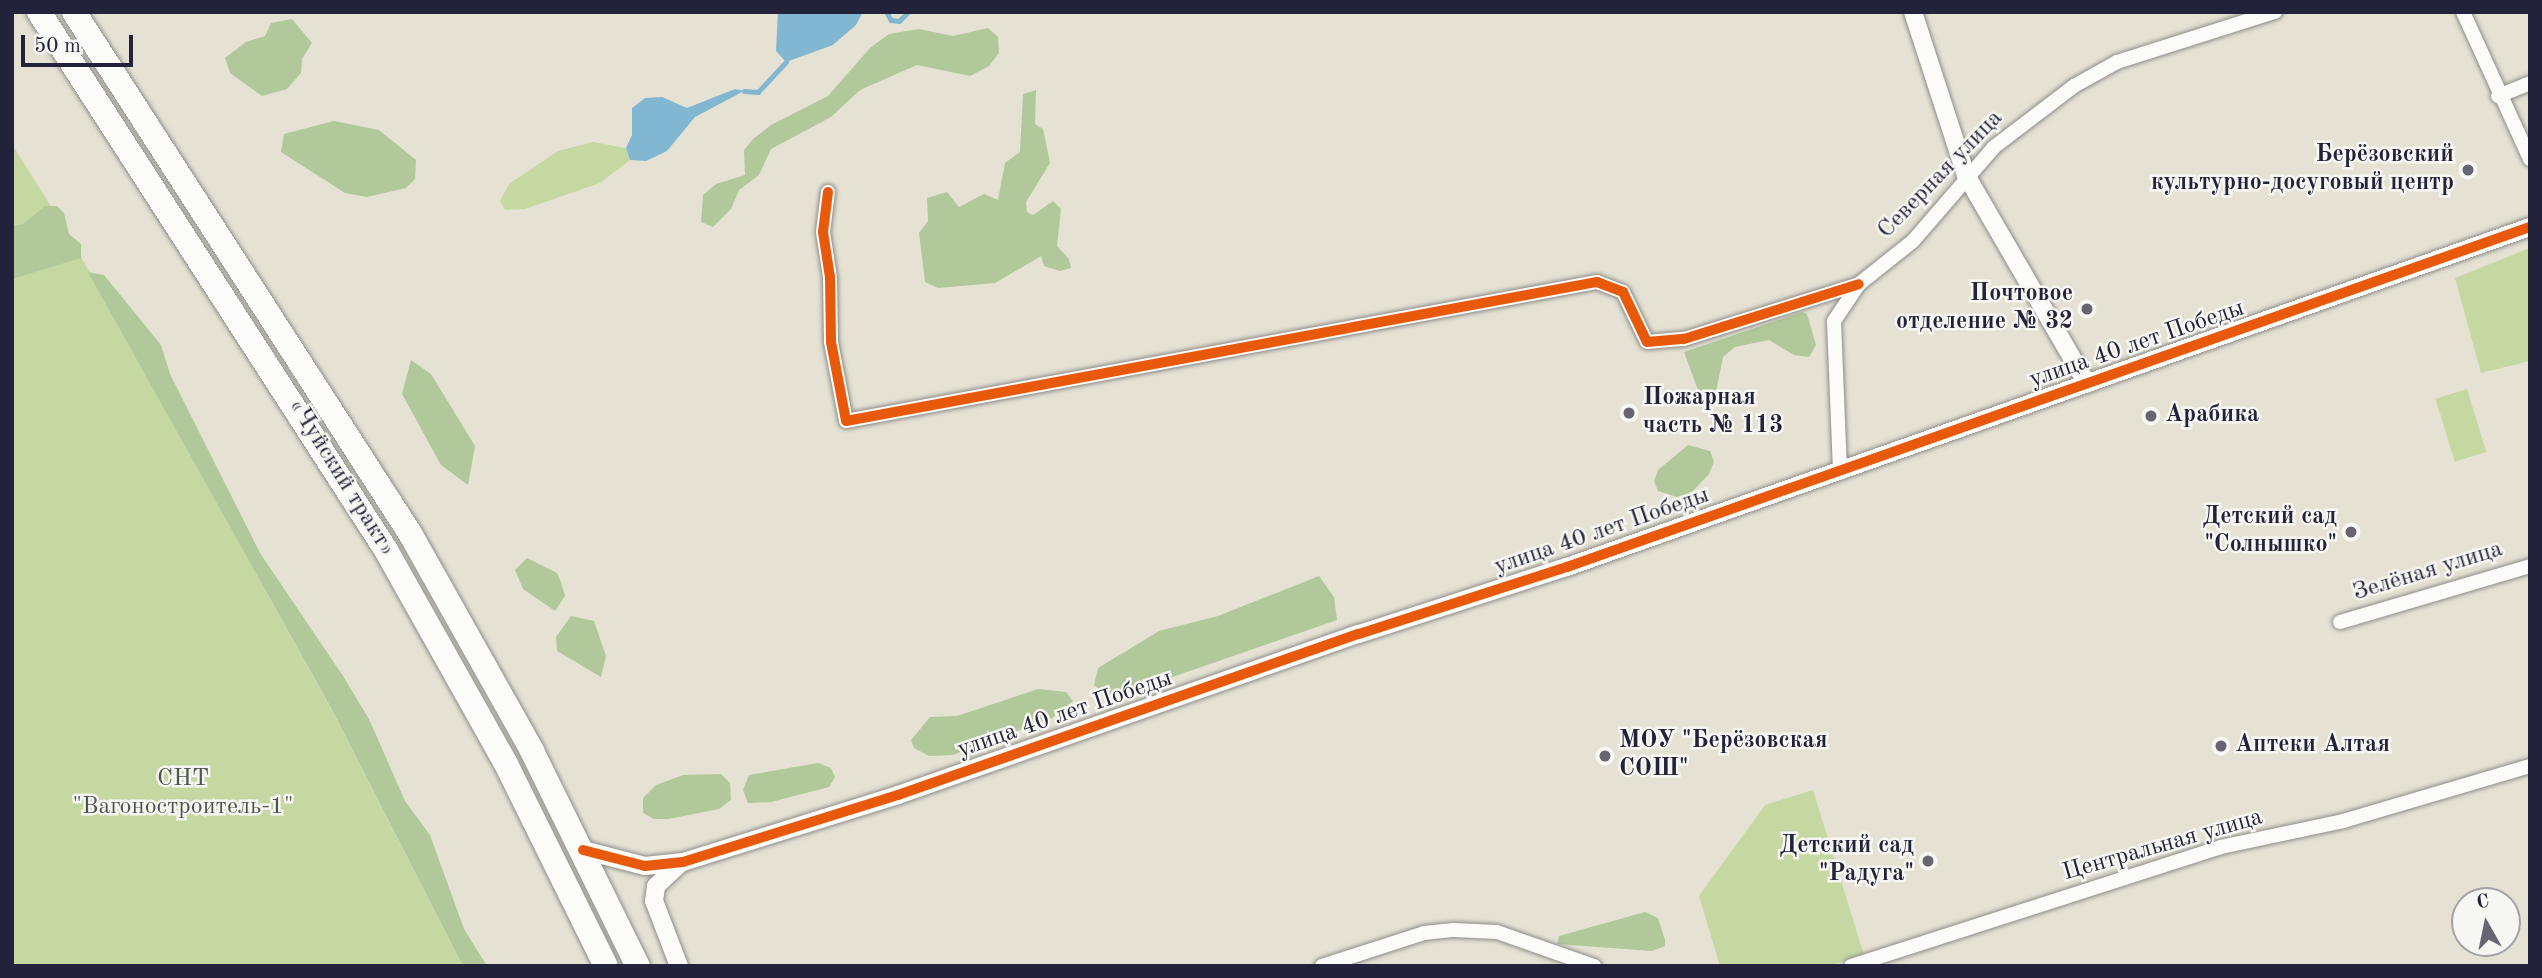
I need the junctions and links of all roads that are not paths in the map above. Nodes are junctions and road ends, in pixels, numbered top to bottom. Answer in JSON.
{"nodes":[{"id":1,"x":39,"y":12,"type":"edge"},
{"id":2,"x":74,"y":12,"type":"edge"},
{"id":3,"x":1913,"y":12,"type":"edge"},
{"id":4,"x":2275,"y":12,"type":"edge"},
{"id":5,"x":2463,"y":12,"type":"edge"},
{"id":6,"x":2530,"y":83,"type":"edge"},
{"id":7,"x":2498,"y":96,"type":"junction"},
{"id":8,"x":2530,"y":159,"type":"edge"},
{"id":9,"x":1966,"y":175,"type":"junction"},
{"id":10,"x":828,"y":192,"type":"dead end"},
{"id":11,"x":2530,"y":227,"type":"edge"},
{"id":12,"x":1858,"y":284,"type":"junction"},
{"id":13,"x":2087,"y":384,"type":"junction"},
{"id":14,"x":1840,"y":471,"type":"junction"},
{"id":15,"x":2530,"y":566,"type":"edge"},
{"id":16,"x":2340,"y":622,"type":"dead end"},
{"id":17,"x":2530,"y":766,"type":"edge"},
{"id":18,"x":583,"y":850,"type":"junction"},
{"id":19,"x":683,"y":862,"type":"junction"},
{"id":20,"x":606,"y":966,"type":"edge"},
{"id":21,"x":638,"y":966,"type":"edge"},
{"id":22,"x":679,"y":966,"type":"edge"},
{"id":23,"x":1322,"y":966,"type":"edge"},
{"id":24,"x":1594,"y":966,"type":"edge"},
{"id":25,"x":1851,"y":966,"type":"edge"}],
"edges":[{"from":1,"to":20,"type":"highway","name":"«Чуйский тракт»"},
{"from":2,"to":18,"type":"highway","name":"«Чуйский тракт»"},
{"from":3,"to":9,"type":"street"},
{"from":4,"to":9,"type":"street","name":"Северная улица"},
{"from":5,"to":7,"type":"street"},
{"from":6,"to":7,"type":"street"},
{"from":7,"to":8,"type":"street"},
{"from":9,"to":12,"type":"street","name":"Северная улица"},
{"from":9,"to":13,"type":"street"},
{"from":10,"to":12,"type":"street"},
{"from":11,"to":13,"type":"street","name":"улица 40 лет Победы"},
{"from":12,"to":14,"type":"street","name":"Северная улица"},
{"from":13,"to":14,"type":"street","name":"улица 40 лет Победы"},
{"from":14,"to":19,"type":"street","name":"улица 40 лет Победы"},
{"from":15,"to":16,"type":"street","name":"Зелёная улица"},
{"from":17,"to":25,"type":"street","name":"Центральная улица"},
{"from":18,"to":19,"type":"street"},
{"from":18,"to":21,"type":"highway","name":"«Чуйский тракт»"},
{"from":19,"to":22,"type":"street"},
{"from":23,"to":24,"type":"street"}]}
